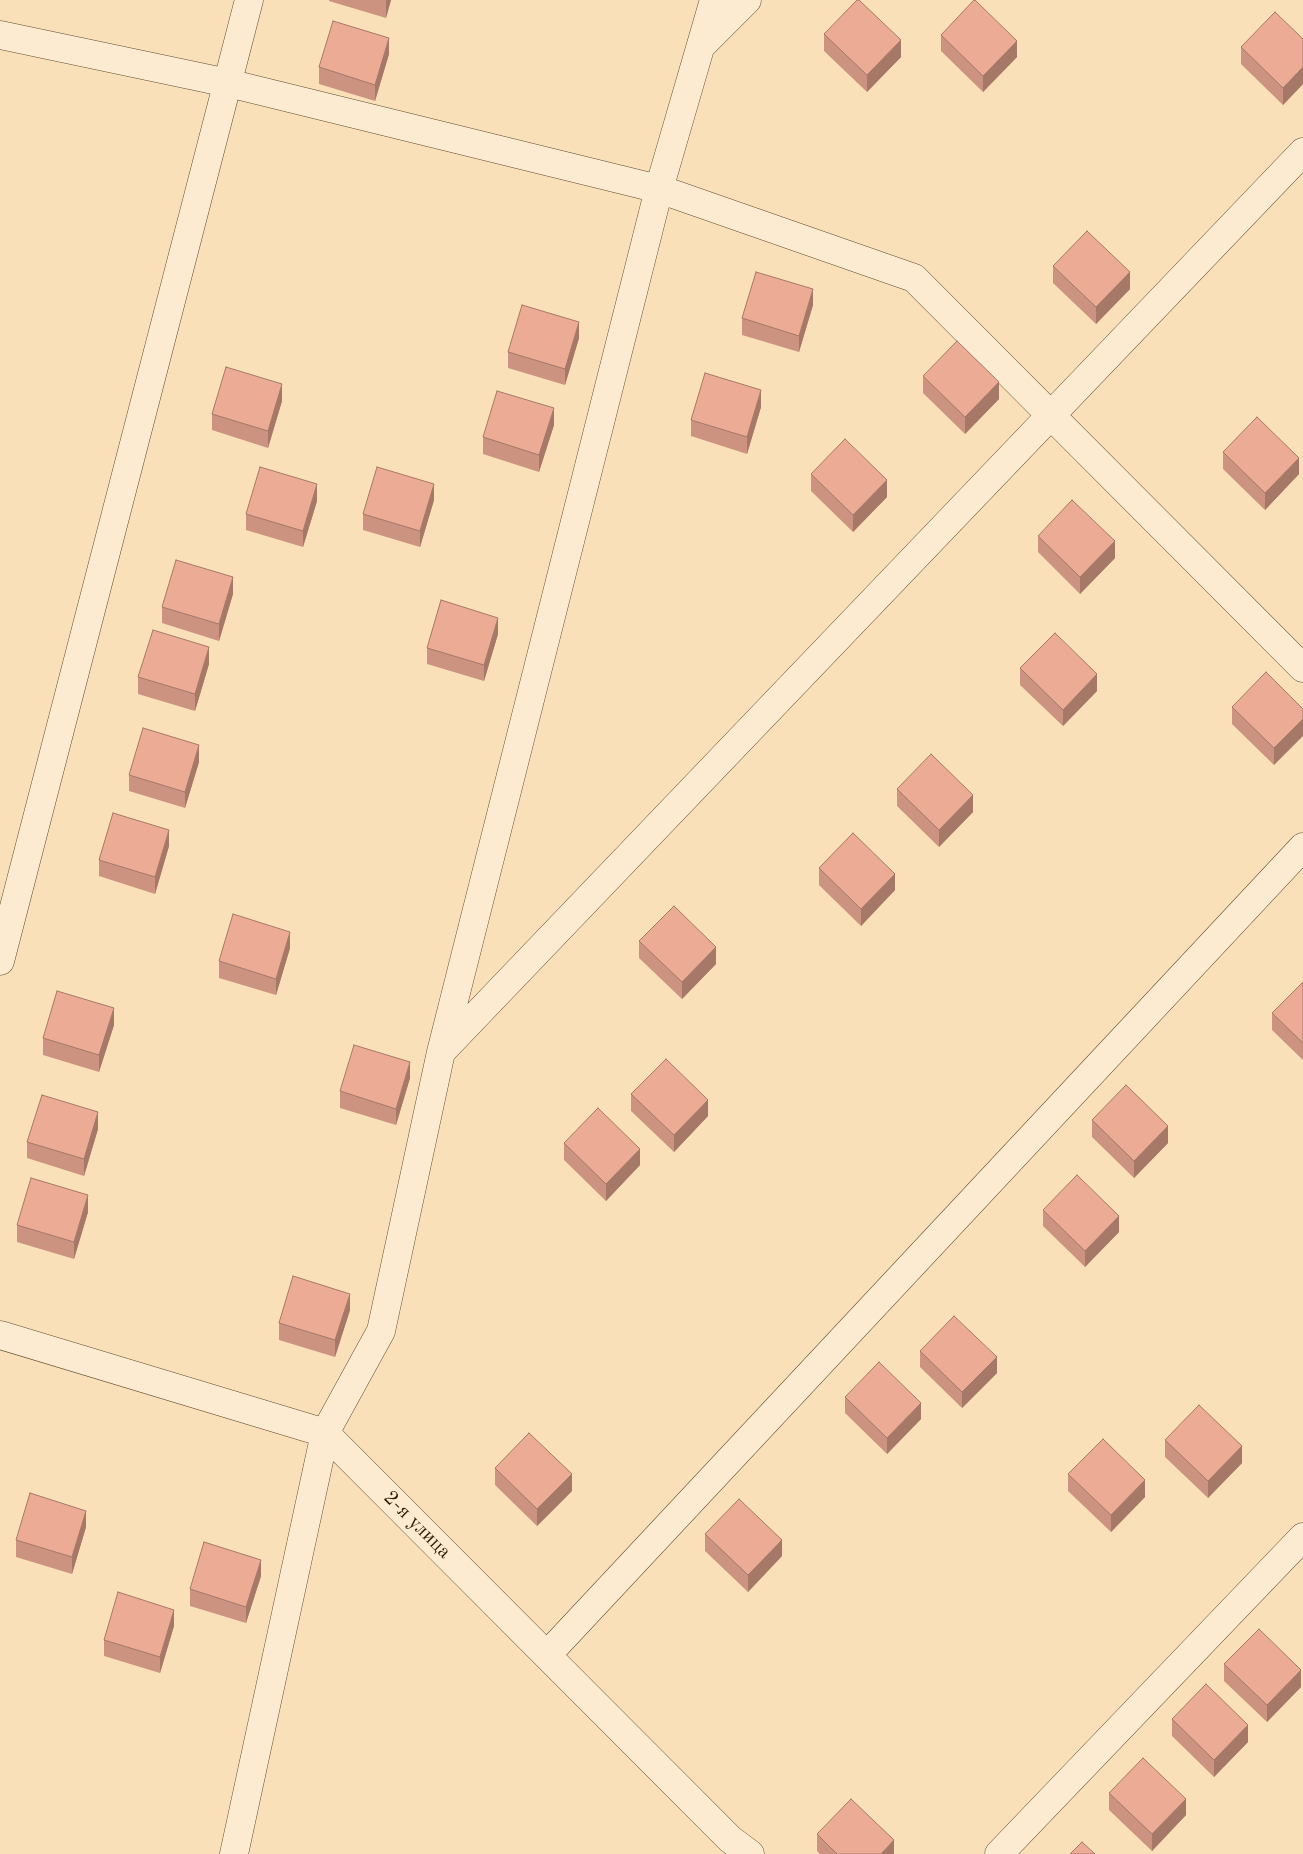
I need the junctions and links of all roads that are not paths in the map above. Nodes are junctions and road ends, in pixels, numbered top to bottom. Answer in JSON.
{"nodes":[{"id":1,"x":249,"y":0,"type":"edge"},
{"id":2,"x":714,"y":0,"type":"edge"},
{"id":3,"x":747,"y":0,"type":"edge"},
{"id":4,"x":0,"y":35,"type":"edge"},
{"id":5,"x":701,"y":46,"type":"junction"},
{"id":6,"x":228,"y":83,"type":"junction"},
{"id":7,"x":1303,"y":152,"type":"edge"},
{"id":8,"x":659,"y":189,"type":"junction"},
{"id":9,"x":1051,"y":416,"type":"junction"},
{"id":10,"x":1303,"y":668,"type":"edge"},
{"id":11,"x":1303,"y":847,"type":"edge"},
{"id":12,"x":0,"y":961,"type":"edge"},
{"id":13,"x":441,"y":1052,"type":"junction"},
{"id":14,"x":0,"y":1335,"type":"edge"},
{"id":15,"x":325,"y":1433,"type":"junction"},
{"id":16,"x":1303,"y":1537,"type":"edge"},
{"id":17,"x":547,"y":1655,"type":"junction"},
{"id":18,"x":234,"y":1854,"type":"edge"},
{"id":19,"x":750,"y":1854,"type":"edge"},
{"id":20,"x":998,"y":1854,"type":"edge"}],
"edges":[{"from":1,"to":6,"type":"street"},
{"from":2,"to":5,"type":"street"},
{"from":3,"to":5,"type":"street"},
{"from":4,"to":6,"type":"street"},
{"from":5,"to":8,"type":"street"},
{"from":6,"to":8,"type":"street"},
{"from":6,"to":12,"type":"street"},
{"from":7,"to":9,"type":"street"},
{"from":8,"to":9,"type":"street"},
{"from":8,"to":13,"type":"street"},
{"from":9,"to":10,"type":"street"},
{"from":9,"to":13,"type":"street"},
{"from":11,"to":17,"type":"street"},
{"from":13,"to":15,"type":"street"},
{"from":14,"to":15,"type":"street","name":"2-я улица"},
{"from":15,"to":17,"type":"street","name":"2-я улица"},
{"from":15,"to":18,"type":"street"},
{"from":16,"to":20,"type":"street"},
{"from":17,"to":19,"type":"street","name":"2-я улица"}]}
